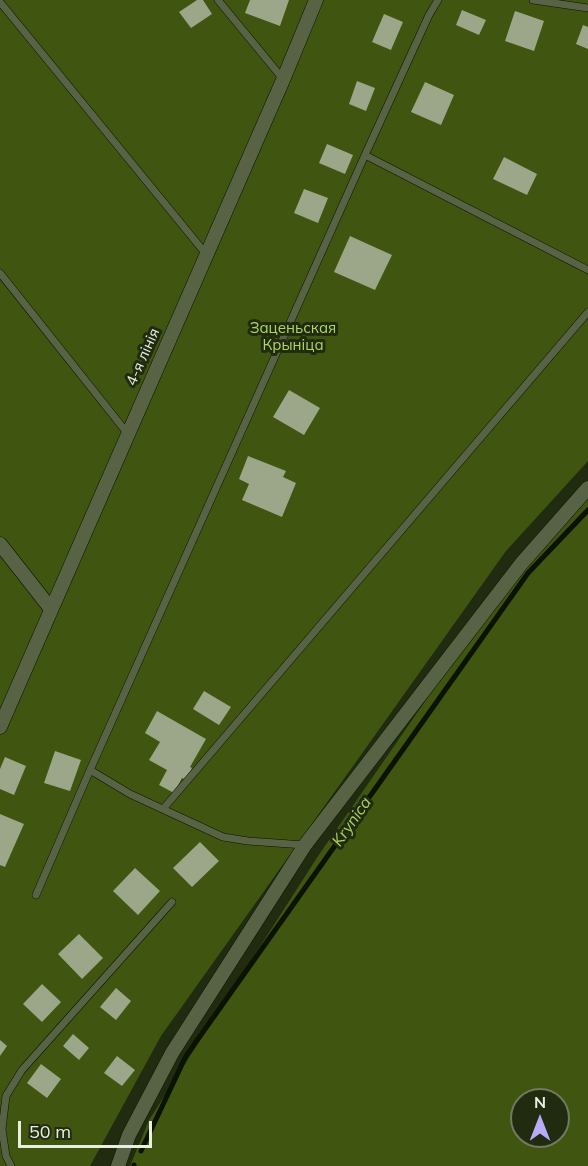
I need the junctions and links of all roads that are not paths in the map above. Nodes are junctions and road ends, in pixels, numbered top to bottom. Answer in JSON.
{"nodes":[{"id":1,"x":218,"y":0,"type":"edge"},
{"id":2,"x":316,"y":0,"type":"edge"},
{"id":3,"x":438,"y":0,"type":"edge"},
{"id":4,"x":533,"y":0,"type":"edge"},
{"id":5,"x":0,"y":2,"type":"edge"},
{"id":6,"x":588,"y":8,"type":"edge"},
{"id":7,"x":283,"y":80,"type":"junction"},
{"id":8,"x":365,"y":155,"type":"junction"},
{"id":9,"x":206,"y":254,"type":"junction"},
{"id":10,"x":588,"y":270,"type":"edge"},
{"id":11,"x":0,"y":273,"type":"edge"},
{"id":12,"x":588,"y":312,"type":"edge"},
{"id":13,"x":128,"y":434,"type":"junction"},
{"id":14,"x":588,"y":488,"type":"edge"},
{"id":15,"x":0,"y":544,"type":"edge"},
{"id":16,"x":51,"y":609,"type":"junction"},
{"id":17,"x":0,"y":727,"type":"edge"},
{"id":18,"x":90,"y":770,"type":"junction"},
{"id":19,"x":163,"y":809,"type":"junction"},
{"id":20,"x":305,"y":845,"type":"junction"},
{"id":21,"x":36,"y":895,"type":"dead end"},
{"id":22,"x":172,"y":902,"type":"dead end"},
{"id":23,"x":11,"y":1166,"type":"edge"},
{"id":24,"x":118,"y":1166,"type":"edge"}],
"edges":[{"from":1,"to":7,"type":"lane"},
{"from":2,"to":7,"type":"street","name":"4-я лінія"},
{"from":3,"to":8,"type":"lane"},
{"from":4,"to":6,"type":"lane"},
{"from":5,"to":9,"type":"lane"},
{"from":7,"to":9,"type":"street","name":"4-я лінія"},
{"from":8,"to":10,"type":"lane"},
{"from":8,"to":18,"type":"lane"},
{"from":9,"to":13,"type":"street","name":"4-я лінія"},
{"from":11,"to":13,"type":"lane"},
{"from":12,"to":19,"type":"lane"},
{"from":13,"to":16,"type":"street","name":"4-я лінія"},
{"from":14,"to":20,"type":"street"},
{"from":15,"to":16,"type":"street"},
{"from":16,"to":17,"type":"street","name":"4-я лінія"},
{"from":18,"to":19,"type":"lane"},
{"from":18,"to":21,"type":"lane"},
{"from":19,"to":20,"type":"lane"},
{"from":20,"to":24,"type":"street"},
{"from":22,"to":23,"type":"lane"}]}
